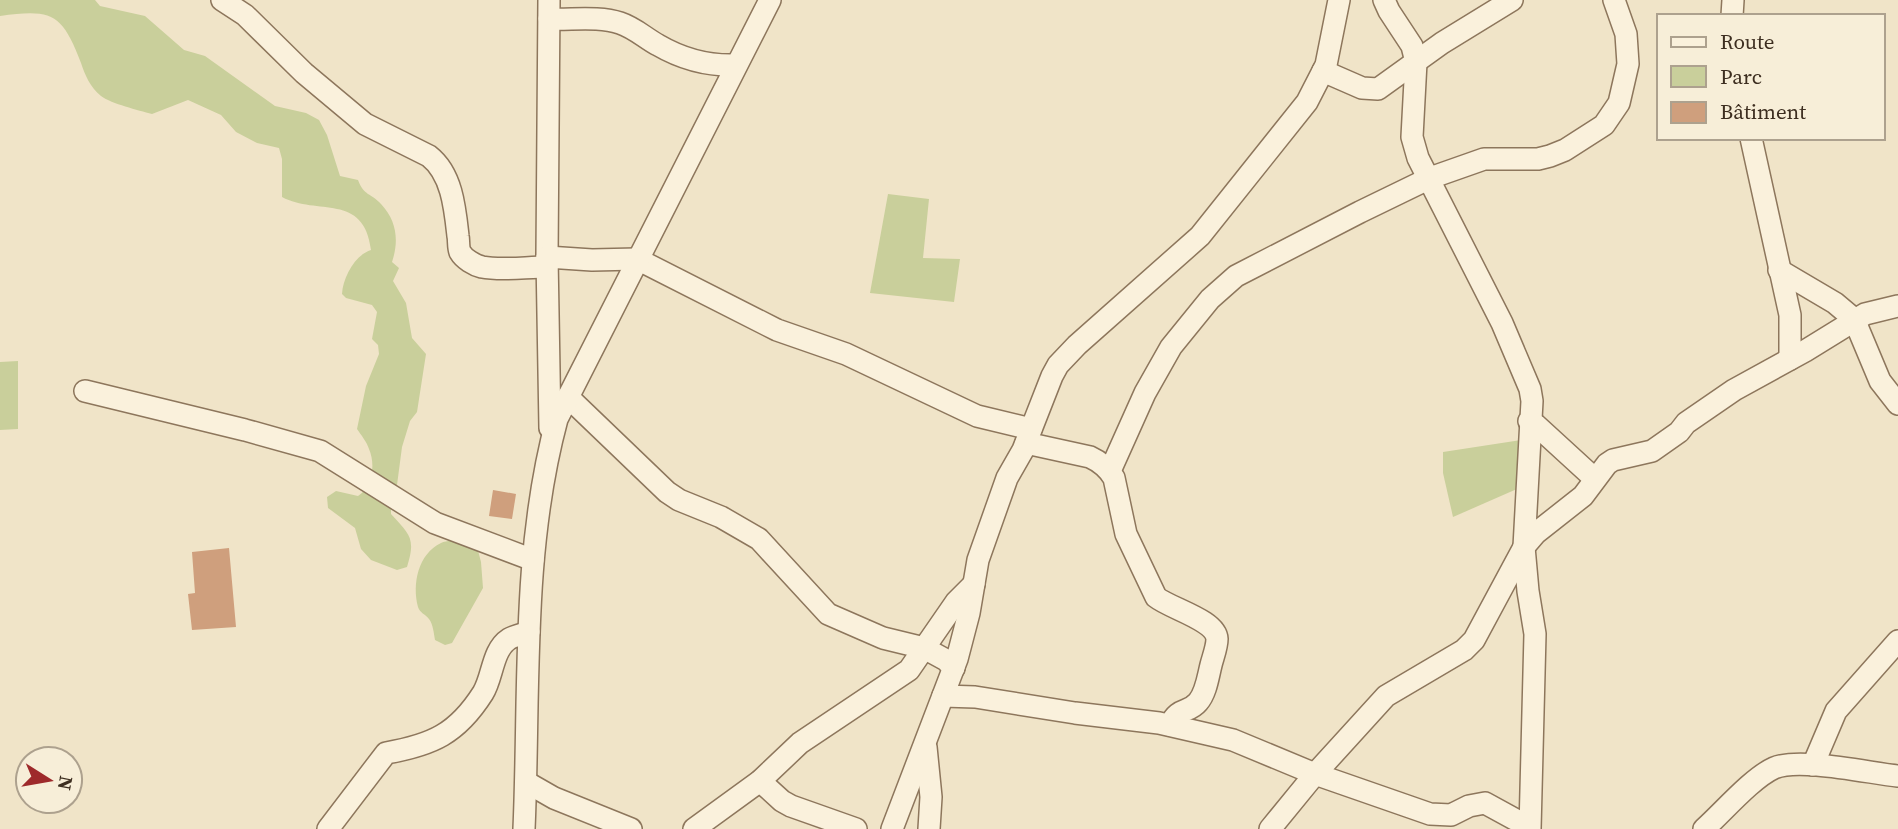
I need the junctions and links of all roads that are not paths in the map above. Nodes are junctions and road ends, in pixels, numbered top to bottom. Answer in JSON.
{"nodes":[{"id":1,"x":222,"y":0,"type":"edge"},
{"id":2,"x":771,"y":0,"type":"edge"},
{"id":3,"x":1339,"y":0,"type":"edge"},
{"id":4,"x":1384,"y":0,"type":"edge"},
{"id":5,"x":1512,"y":0,"type":"edge"},
{"id":6,"x":1614,"y":0,"type":"edge"},
{"id":7,"x":549,"y":10,"type":"edge"},
{"id":8,"x":1416,"y":62,"type":"junction"},
{"id":9,"x":736,"y":65,"type":"junction"},
{"id":10,"x":1323,"y":71,"type":"junction"},
{"id":11,"x":1751,"y":140,"type":"edge"},
{"id":12,"x":1430,"y":178,"type":"junction"},
{"id":13,"x":637,"y":258,"type":"junction"},
{"id":14,"x":547,"y":262,"type":"junction"},
{"id":15,"x":1779,"y":270,"type":"junction"},
{"id":16,"x":1898,"y":306,"type":"edge"},
{"id":17,"x":1854,"y":319,"type":"junction"},
{"id":18,"x":1790,"y":359,"type":"junction"},
{"id":19,"x":85,"y":391,"type":"dead end"},
{"id":20,"x":568,"y":397,"type":"junction"},
{"id":21,"x":1898,"y":404,"type":"edge"},
{"id":22,"x":1529,"y":421,"type":"junction"},
{"id":23,"x":1029,"y":436,"type":"junction"},
{"id":24,"x":550,"y":444,"type":"junction"},
{"id":25,"x":1110,"y":471,"type":"junction"},
{"id":26,"x":1595,"y":479,"type":"junction"},
{"id":27,"x":1524,"y":547,"type":"junction"},
{"id":28,"x":533,"y":559,"type":"junction"},
{"id":29,"x":974,"y":583,"type":"junction"},
{"id":30,"x":529,"y":632,"type":"junction"},
{"id":31,"x":1898,"y":644,"type":"edge"},
{"id":32,"x":924,"y":648,"type":"junction"},
{"id":33,"x":954,"y":667,"type":"junction"},
{"id":34,"x":943,"y":696,"type":"junction"},
{"id":35,"x":1170,"y":725,"type":"junction"},
{"id":36,"x":926,"y":742,"type":"junction"},
{"id":37,"x":1813,"y":765,"type":"junction"},
{"id":38,"x":1315,"y":774,"type":"junction"},
{"id":39,"x":1898,"y":776,"type":"edge"},
{"id":40,"x":760,"y":781,"type":"junction"},
{"id":41,"x":526,"y":782,"type":"junction"},
{"id":42,"x":1530,"y":828,"type":"edge"},
{"id":43,"x":328,"y":829,"type":"edge"},
{"id":44,"x":524,"y":829,"type":"edge"},
{"id":45,"x":631,"y":829,"type":"edge"},
{"id":46,"x":694,"y":829,"type":"edge"},
{"id":47,"x":856,"y":829,"type":"edge"},
{"id":48,"x":891,"y":829,"type":"edge"},
{"id":49,"x":929,"y":829,"type":"edge"},
{"id":50,"x":1270,"y":829,"type":"edge"},
{"id":51,"x":1704,"y":829,"type":"edge"}],
"edges":[{"from":1,"to":14,"type":"street"},
{"from":2,"to":9,"type":"street"},
{"from":3,"to":10,"type":"street"},
{"from":4,"to":8,"type":"street"},
{"from":5,"to":8,"type":"street"},
{"from":6,"to":12,"type":"street"},
{"from":7,"to":9,"type":"street"},
{"from":7,"to":14,"type":"street"},
{"from":8,"to":10,"type":"street"},
{"from":8,"to":12,"type":"street"},
{"from":9,"to":13,"type":"street"},
{"from":10,"to":23,"type":"street"},
{"from":11,"to":15,"type":"street"},
{"from":12,"to":22,"type":"street"},
{"from":12,"to":25,"type":"street"},
{"from":13,"to":14,"type":"street"},
{"from":13,"to":20,"type":"street"},
{"from":13,"to":23,"type":"street"},
{"from":14,"to":24,"type":"street"},
{"from":15,"to":17,"type":"street"},
{"from":15,"to":18,"type":"street"},
{"from":16,"to":17,"type":"street"},
{"from":17,"to":18,"type":"street"},
{"from":17,"to":21,"type":"street"},
{"from":18,"to":26,"type":"street"},
{"from":19,"to":28,"type":"street"},
{"from":20,"to":24,"type":"street"},
{"from":20,"to":32,"type":"street"},
{"from":22,"to":26,"type":"street"},
{"from":22,"to":27,"type":"street"},
{"from":23,"to":25,"type":"street"},
{"from":23,"to":29,"type":"street"},
{"from":24,"to":28,"type":"street"},
{"from":25,"to":35,"type":"street"},
{"from":26,"to":27,"type":"street"},
{"from":27,"to":38,"type":"street"},
{"from":27,"to":42,"type":"street"},
{"from":28,"to":30,"type":"street"},
{"from":29,"to":32,"type":"street"},
{"from":29,"to":33,"type":"street"},
{"from":30,"to":41,"type":"street"},
{"from":30,"to":43,"type":"street"},
{"from":31,"to":37,"type":"street"},
{"from":32,"to":33,"type":"street"},
{"from":32,"to":40,"type":"street"},
{"from":33,"to":34,"type":"street"},
{"from":34,"to":35,"type":"street"},
{"from":34,"to":36,"type":"street"},
{"from":35,"to":38,"type":"street"},
{"from":36,"to":48,"type":"street"},
{"from":36,"to":49,"type":"street"},
{"from":37,"to":39,"type":"street"},
{"from":37,"to":51,"type":"street"},
{"from":38,"to":42,"type":"street"},
{"from":38,"to":50,"type":"street"},
{"from":40,"to":46,"type":"street"},
{"from":40,"to":47,"type":"street"},
{"from":41,"to":44,"type":"street"},
{"from":41,"to":45,"type":"street"}]}
